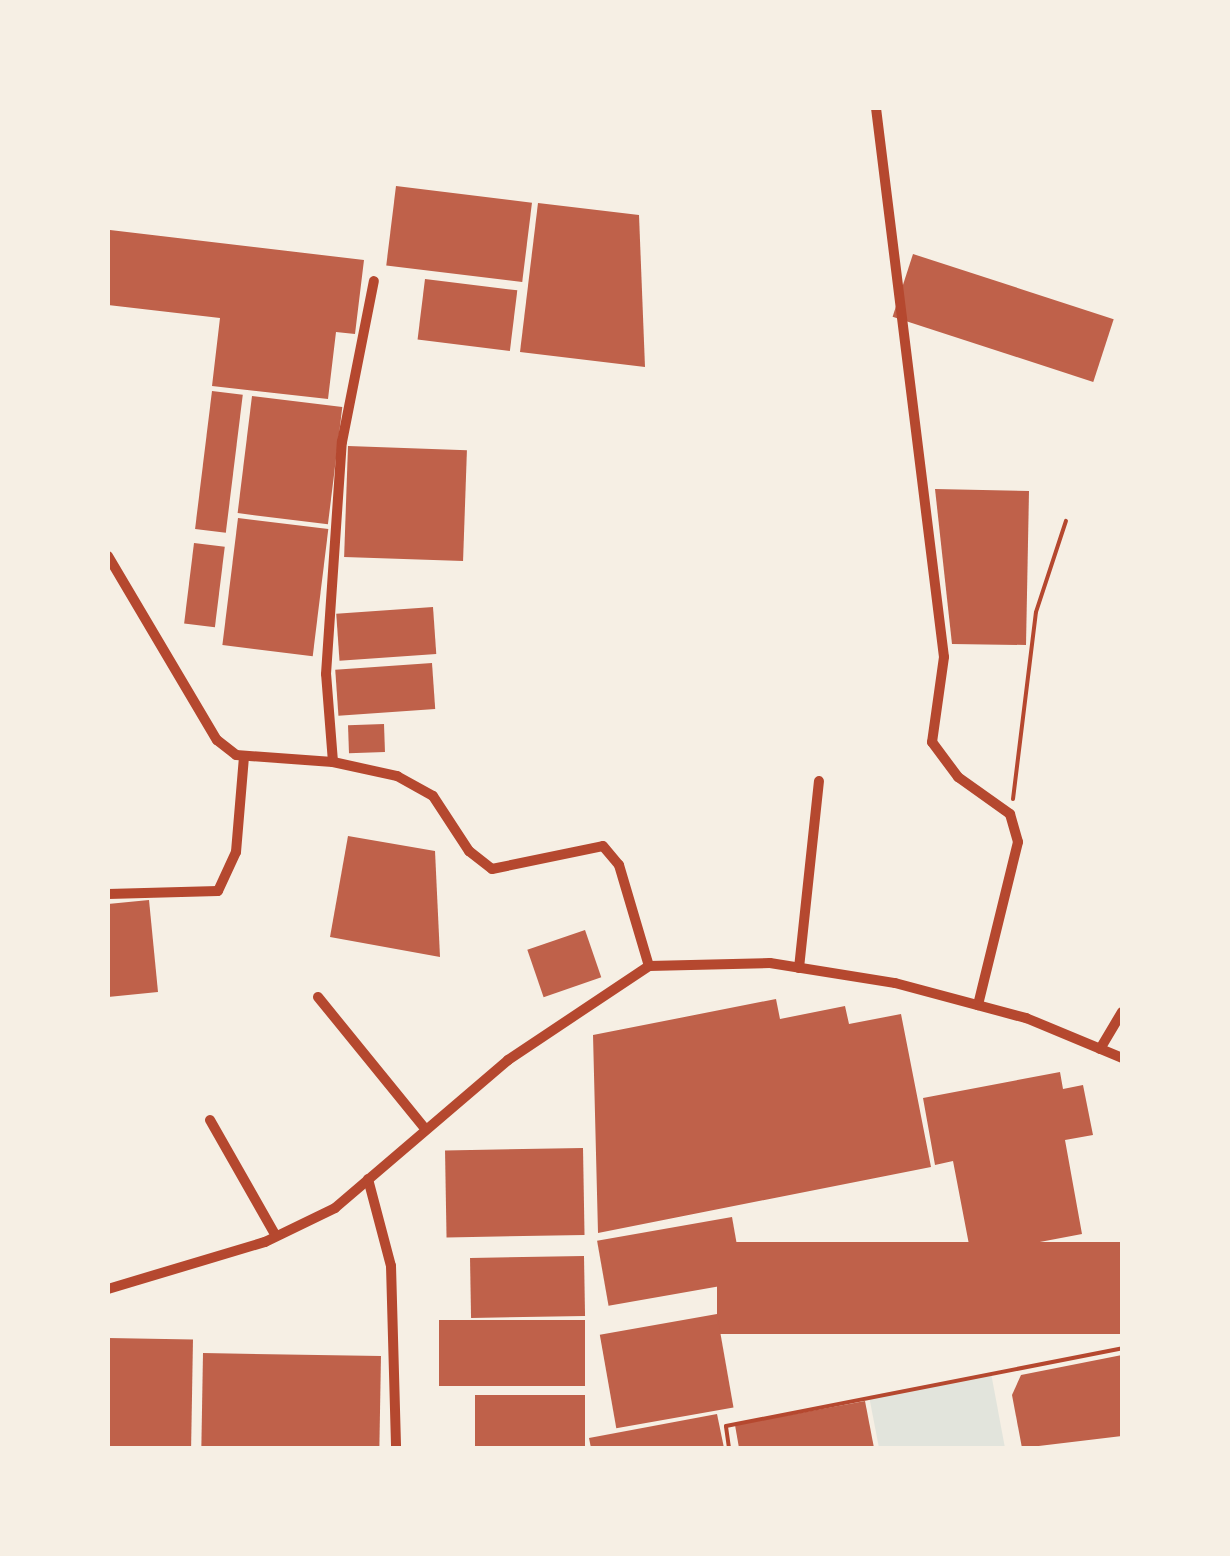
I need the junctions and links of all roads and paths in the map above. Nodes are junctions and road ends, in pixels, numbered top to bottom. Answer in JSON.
{"nodes":[{"id":1,"x":876,"y":108,"type":"edge"},
{"id":2,"x":374,"y":281,"type":"dead end"},
{"id":3,"x":1066,"y":521,"type":"dead end"},
{"id":4,"x":108,"y":556,"type":"edge"},
{"id":5,"x":244,"y":756,"type":"junction"},
{"id":6,"x":333,"y":762,"type":"junction"},
{"id":7,"x":820,"y":780,"type":"dead end"},
{"id":8,"x":1010,"y":814,"type":"junction"},
{"id":9,"x":108,"y":894,"type":"edge"},
{"id":10,"x":649,"y":966,"type":"junction"},
{"id":11,"x":799,"y":968,"type":"junction"},
{"id":12,"x":318,"y":997,"type":"dead end"},
{"id":13,"x":978,"y":1005,"type":"junction"},
{"id":14,"x":1122,"y":1012,"type":"edge"},
{"id":15,"x":1100,"y":1049,"type":"junction"},
{"id":16,"x":1122,"y":1058,"type":"edge"},
{"id":17,"x":210,"y":1120,"type":"dead end"},
{"id":18,"x":426,"y":1130,"type":"junction"},
{"id":19,"x":368,"y":1179,"type":"junction"},
{"id":20,"x":276,"y":1236,"type":"junction"},
{"id":21,"x":108,"y":1289,"type":"edge"},
{"id":22,"x":1122,"y":1348,"type":"edge"},
{"id":23,"x":396,"y":1448,"type":"edge"},
{"id":24,"x":729,"y":1448,"type":"edge"}],
"edges":[{"from":1,"to":8,"type":"street"},
{"from":2,"to":6,"type":"street"},
{"from":3,"to":8,"type":"path"},
{"from":4,"to":5,"type":"street"},
{"from":5,"to":6,"type":"street"},
{"from":5,"to":9,"type":"street"},
{"from":6,"to":10,"type":"street"},
{"from":7,"to":11,"type":"street"},
{"from":8,"to":13,"type":"street"},
{"from":10,"to":11,"type":"street"},
{"from":10,"to":18,"type":"street"},
{"from":11,"to":13,"type":"street"},
{"from":12,"to":18,"type":"street"},
{"from":13,"to":15,"type":"street"},
{"from":14,"to":15,"type":"street"},
{"from":15,"to":16,"type":"street"},
{"from":17,"to":20,"type":"street"},
{"from":18,"to":19,"type":"street"},
{"from":19,"to":20,"type":"street"},
{"from":19,"to":23,"type":"street"},
{"from":20,"to":21,"type":"street"},
{"from":22,"to":24,"type":"path"}]}
